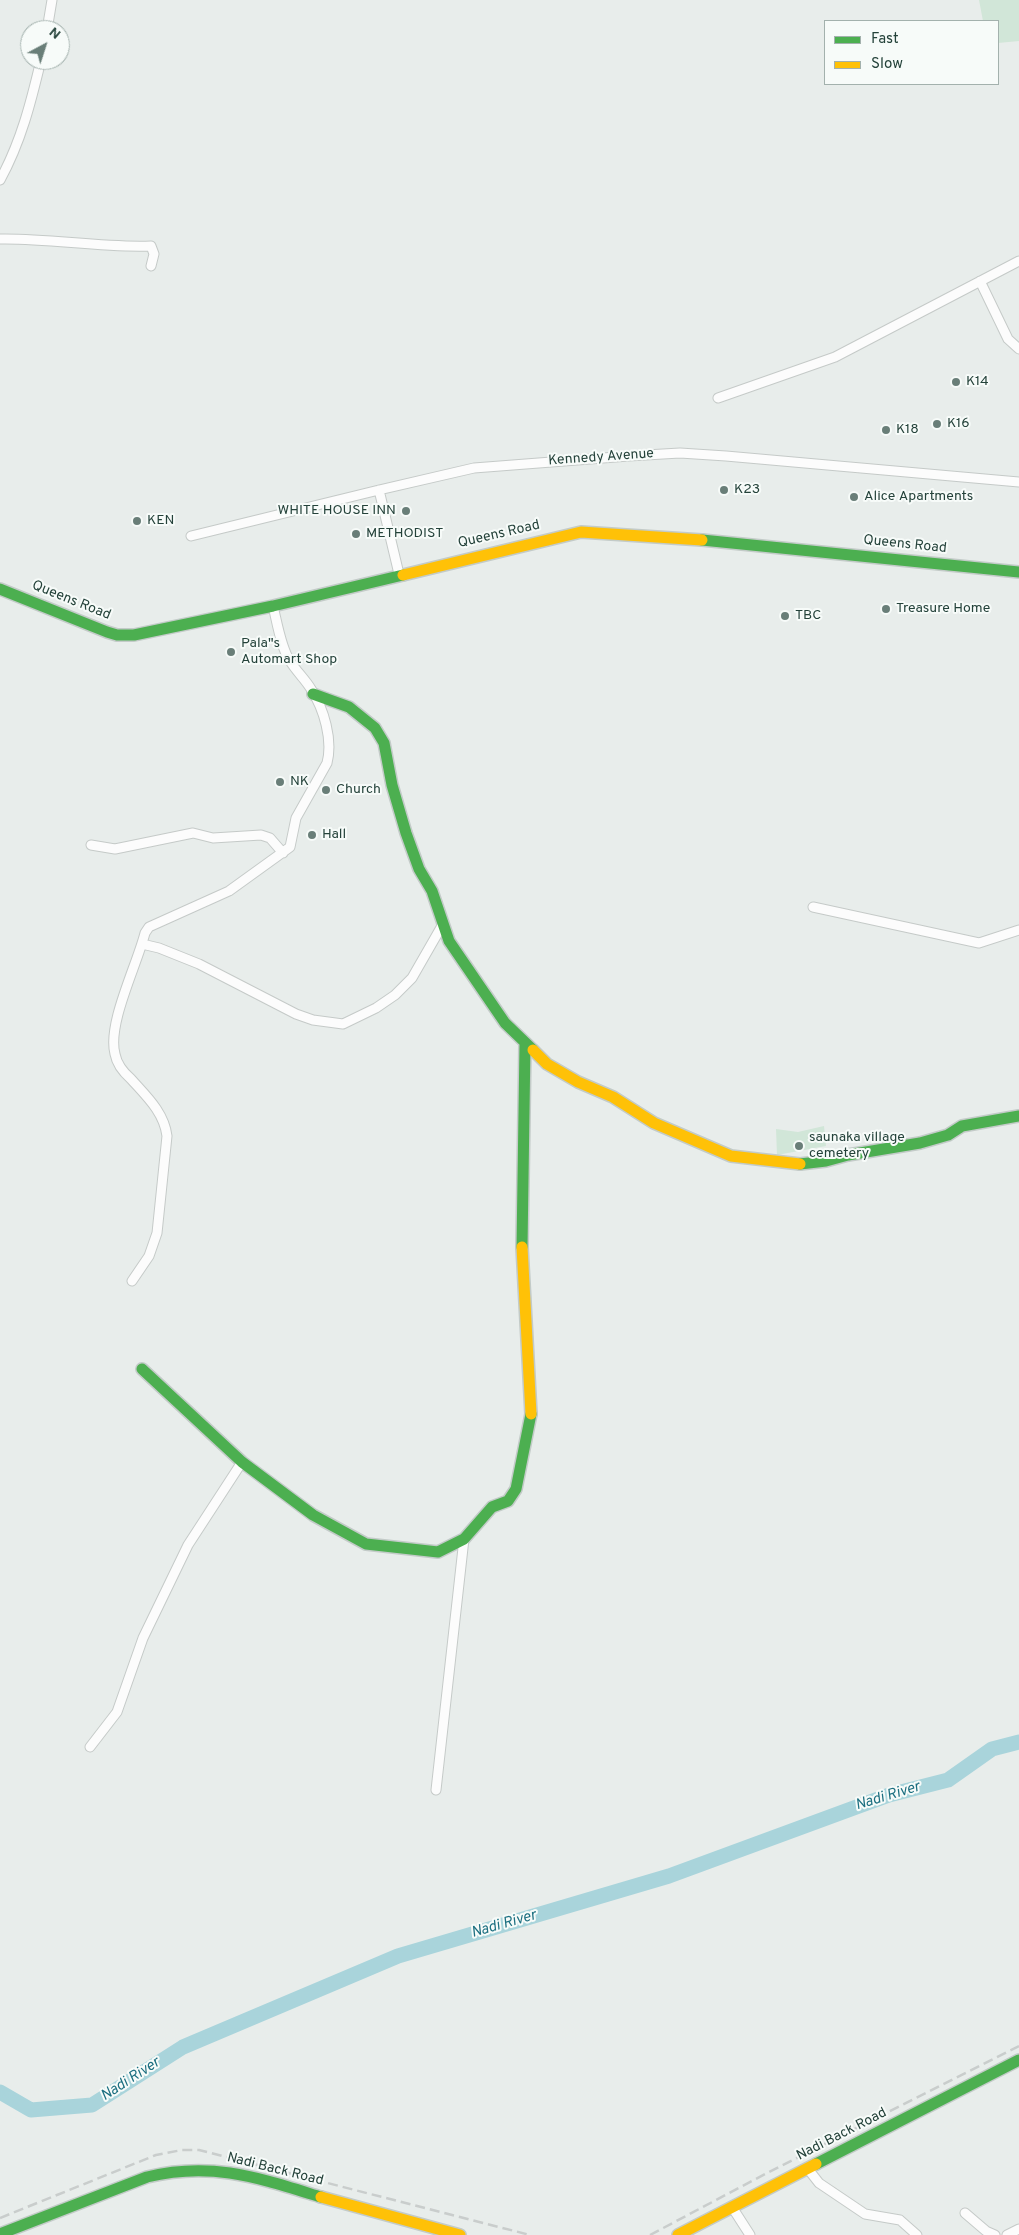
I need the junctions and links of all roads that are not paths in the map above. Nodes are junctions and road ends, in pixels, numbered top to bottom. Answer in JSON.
{"nodes":[{"id":1,"x":52,"y":0,"type":"edge"},
{"id":2,"x":49,"y":20,"type":"edge"},
{"id":3,"x":39,"y":70,"type":"edge"},
{"id":4,"x":0,"y":180,"type":"edge"},
{"id":5,"x":0,"y":239,"type":"edge"},
{"id":6,"x":1019,"y":261,"type":"edge"},
{"id":7,"x":151,"y":266,"type":"dead end"},
{"id":8,"x":980,"y":281,"type":"junction"},
{"id":9,"x":1019,"y":349,"type":"edge"},
{"id":10,"x":718,"y":398,"type":"dead end"},
{"id":11,"x":1019,"y":482,"type":"edge"},
{"id":12,"x":379,"y":490,"type":"junction"},
{"id":13,"x":191,"y":536,"type":"dead end"},
{"id":14,"x":1019,"y":572,"type":"edge"},
{"id":15,"x":399,"y":574,"type":"junction"},
{"id":16,"x":0,"y":589,"type":"edge"},
{"id":17,"x":273,"y":606,"type":"junction"},
{"id":18,"x":313,"y":694,"type":"junction"},
{"id":19,"x":91,"y":845,"type":"dead end"},
{"id":20,"x":282,"y":853,"type":"junction"},
{"id":21,"x":813,"y":907,"type":"dead end"},
{"id":22,"x":443,"y":924,"type":"junction"},
{"id":23,"x":1019,"y":930,"type":"edge"},
{"id":24,"x":142,"y":944,"type":"junction"},
{"id":25,"x":525,"y":1044,"type":"junction"},
{"id":26,"x":1019,"y":1116,"type":"edge"},
{"id":27,"x":132,"y":1281,"type":"dead end"},
{"id":28,"x":142,"y":1370,"type":"dead end"},
{"id":29,"x":242,"y":1462,"type":"junction"},
{"id":30,"x":464,"y":1539,"type":"junction"},
{"id":31,"x":90,"y":1747,"type":"dead end"},
{"id":32,"x":436,"y":1790,"type":"dead end"},
{"id":33,"x":1019,"y":2060,"type":"edge"},
{"id":34,"x":808,"y":2170,"type":"junction"},
{"id":35,"x":732,"y":2207,"type":"junction"},
{"id":36,"x":965,"y":2214,"type":"dead end"},
{"id":37,"x":1019,"y":2229,"type":"edge"},
{"id":38,"x":0,"y":2234,"type":"edge"},
{"id":39,"x":460,"y":2235,"type":"edge"},
{"id":40,"x":678,"y":2235,"type":"edge"},
{"id":41,"x":750,"y":2235,"type":"edge"},
{"id":42,"x":917,"y":2235,"type":"edge"},
{"id":43,"x":995,"y":2235,"type":"edge"},
{"id":44,"x":1007,"y":2235,"type":"edge"}],
"edges":[{"from":1,"to":2,"type":"street"},
{"from":3,"to":4,"type":"street"},
{"from":5,"to":7,"type":"street"},
{"from":6,"to":8,"type":"street"},
{"from":8,"to":9,"type":"street"},
{"from":8,"to":10,"type":"street"},
{"from":11,"to":12,"type":"street","name":"Kennedy Avenue"},
{"from":12,"to":13,"type":"street","name":"Kennedy Avenue"},
{"from":12,"to":15,"type":"street"},
{"from":14,"to":15,"type":"main road","name":"Queens Road"},
{"from":15,"to":17,"type":"main road","name":"Queens Road"},
{"from":16,"to":17,"type":"main road","name":"Queens Road"},
{"from":17,"to":18,"type":"street"},
{"from":18,"to":20,"type":"street"},
{"from":18,"to":22,"type":"main road"},
{"from":19,"to":20,"type":"street"},
{"from":20,"to":24,"type":"street"},
{"from":21,"to":23,"type":"street"},
{"from":22,"to":24,"type":"street"},
{"from":22,"to":25,"type":"main road"},
{"from":24,"to":27,"type":"street"},
{"from":25,"to":26,"type":"main road"},
{"from":25,"to":30,"type":"main road"},
{"from":28,"to":29,"type":"main road"},
{"from":29,"to":30,"type":"main road"},
{"from":29,"to":31,"type":"street"},
{"from":30,"to":32,"type":"street"},
{"from":33,"to":34,"type":"main road","name":"Nadi Back Road"},
{"from":34,"to":35,"type":"main road","name":"Nadi Back Road"},
{"from":34,"to":42,"type":"street"},
{"from":35,"to":40,"type":"main road","name":"Nadi Back Road"},
{"from":35,"to":41,"type":"street"},
{"from":36,"to":43,"type":"street"},
{"from":37,"to":44,"type":"street"},
{"from":38,"to":39,"type":"main road","name":"Nadi Back Road"}]}
